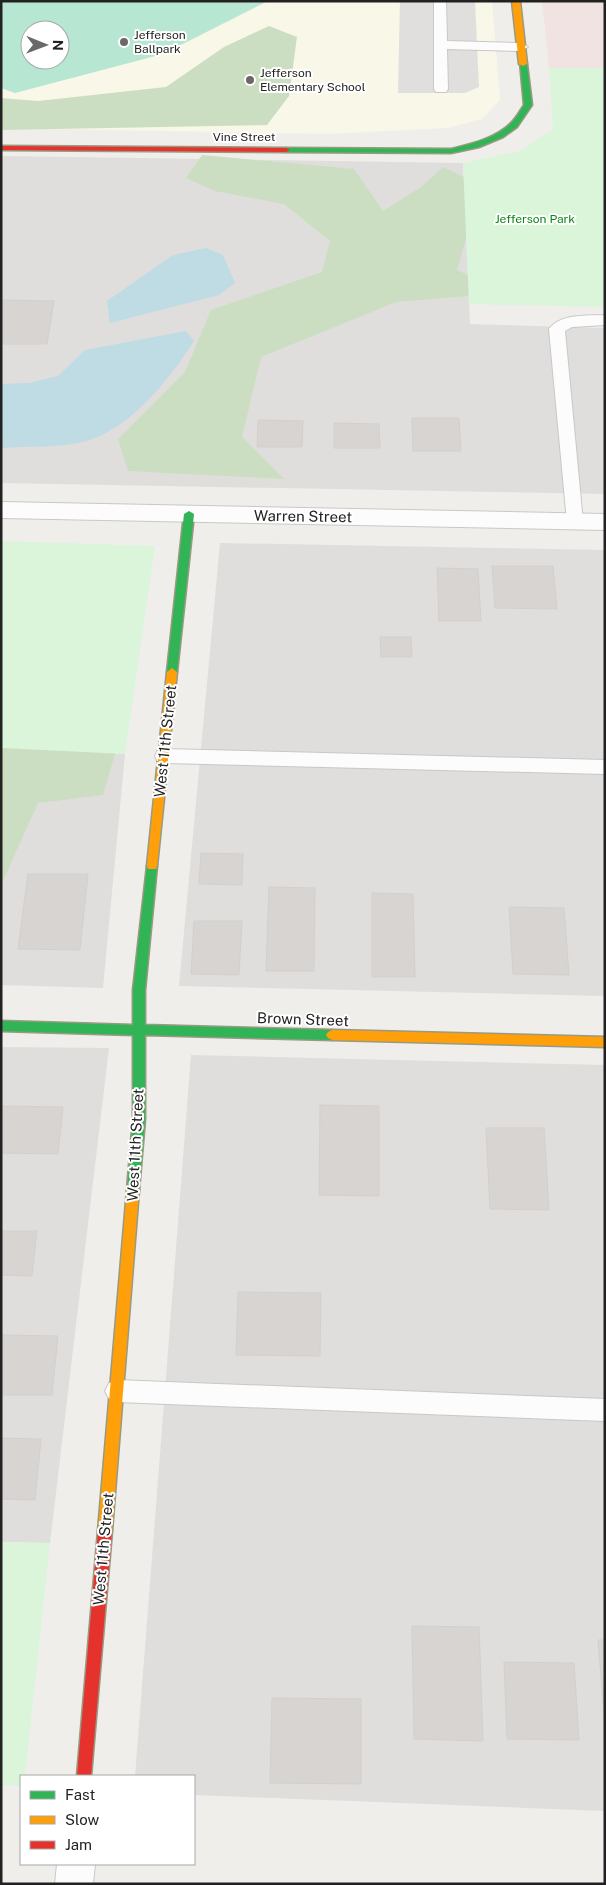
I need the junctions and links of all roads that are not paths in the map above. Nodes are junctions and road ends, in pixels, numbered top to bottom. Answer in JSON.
{"nodes":[{"id":1,"x":440,"y":1,"type":"edge"},
{"id":2,"x":516,"y":1,"type":"edge"},
{"id":3,"x":441,"y":45,"type":"junction"},
{"id":4,"x":521,"y":47,"type":"junction"},
{"id":5,"x":441,"y":89,"type":"dead end"},
{"id":6,"x":1,"y":148,"type":"edge"},
{"id":7,"x":605,"y":320,"type":"edge"},
{"id":8,"x":1,"y":510,"type":"edge"},
{"id":9,"x":189,"y":514,"type":"junction"},
{"id":10,"x":575,"y":522,"type":"junction"},
{"id":11,"x":605,"y":522,"type":"edge"},
{"id":12,"x":164,"y":756,"type":"junction"},
{"id":13,"x":605,"y":767,"type":"edge"},
{"id":14,"x":1,"y":1026,"type":"edge"},
{"id":15,"x":138,"y":1029,"type":"junction"},
{"id":16,"x":605,"y":1042,"type":"edge"},
{"id":17,"x":117,"y":1391,"type":"junction"},
{"id":18,"x":605,"y":1410,"type":"edge"},
{"id":19,"x":84,"y":1775,"type":"edge"},
{"id":20,"x":76,"y":1865,"type":"edge"},
{"id":21,"x":74,"y":1884,"type":"edge"}],
"edges":[{"from":1,"to":3,"type":"lane"},
{"from":2,"to":4,"type":"street","name":"Vine Street"},
{"from":3,"to":4,"type":"lane"},
{"from":3,"to":5,"type":"lane"},
{"from":4,"to":6,"type":"street","name":"Vine Street"},
{"from":7,"to":10,"type":"lane"},
{"from":8,"to":9,"type":"street","name":"Warren Street"},
{"from":9,"to":10,"type":"street","name":"Warren Street"},
{"from":9,"to":12,"type":"street","name":"West 11th Street"},
{"from":10,"to":11,"type":"street","name":"Warren Street"},
{"from":12,"to":13,"type":"lane"},
{"from":12,"to":15,"type":"street","name":"West 11th Street"},
{"from":14,"to":15,"type":"street","name":"Brown Street"},
{"from":15,"to":16,"type":"street","name":"Brown Street"},
{"from":15,"to":17,"type":"street","name":"West 11th Street"},
{"from":17,"to":18,"type":"lane"},
{"from":17,"to":19,"type":"street","name":"West 11th Street"},
{"from":20,"to":21,"type":"street"}]}
